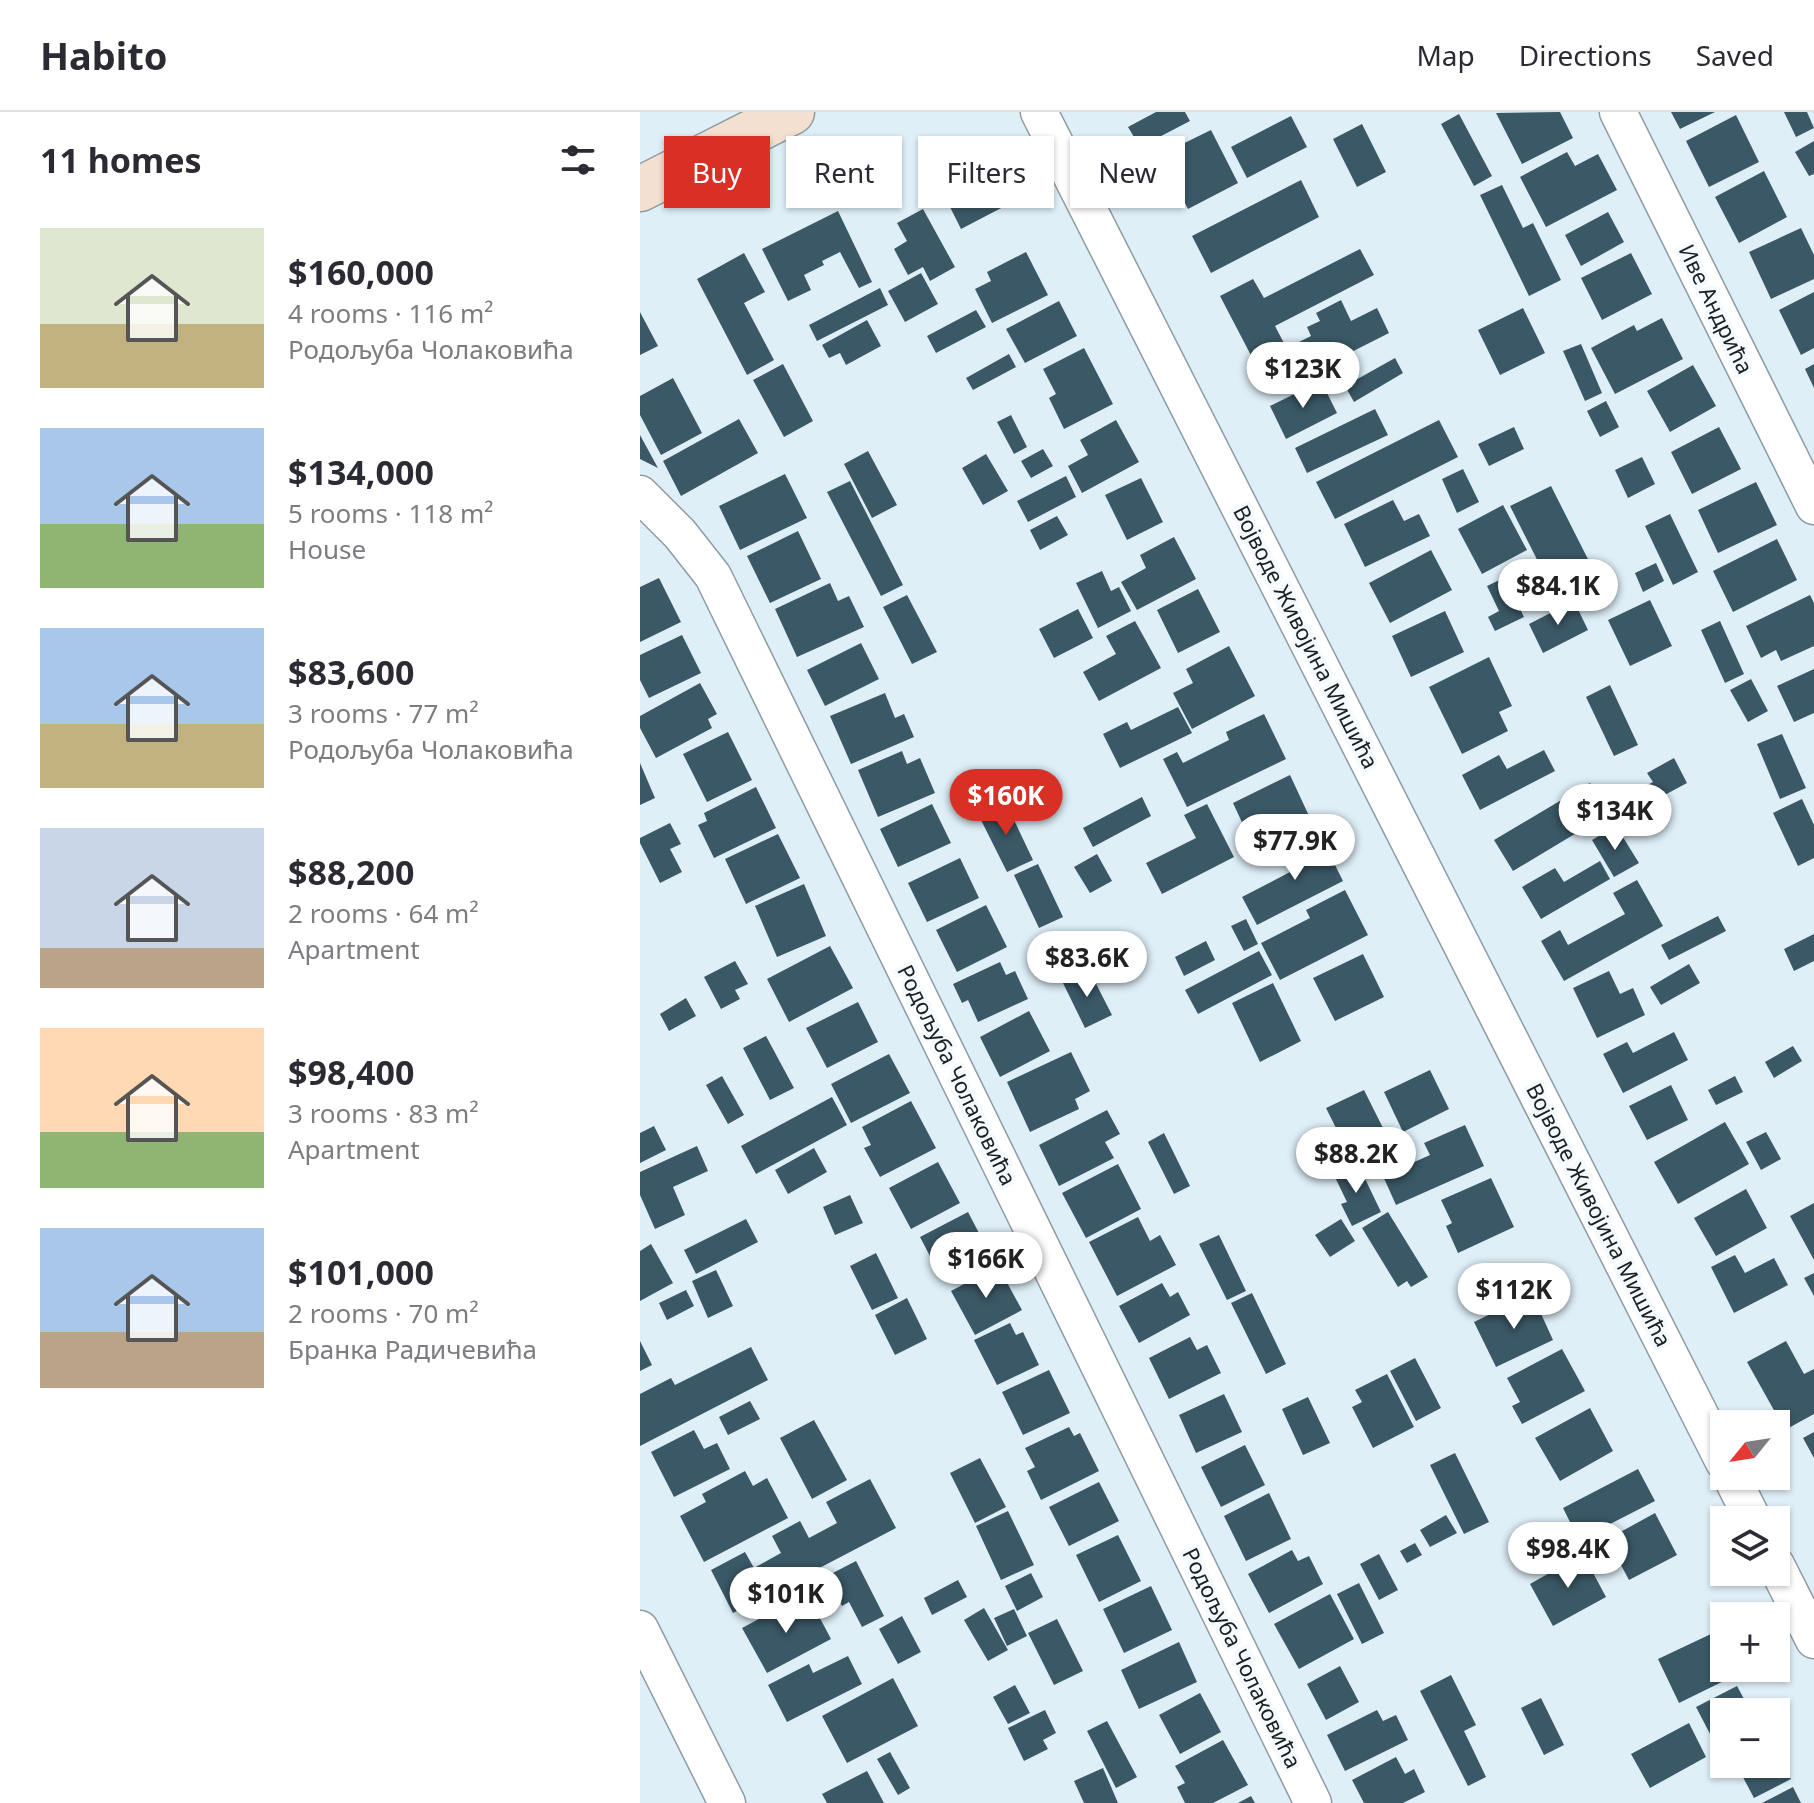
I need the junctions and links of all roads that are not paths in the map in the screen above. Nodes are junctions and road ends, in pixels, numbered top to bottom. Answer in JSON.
{"nodes":[{"id":1,"x":792,"y":112,"type":"edge"},
{"id":2,"x":1039,"y":112,"type":"edge"},
{"id":3,"x":1618,"y":112,"type":"edge"},
{"id":4,"x":640,"y":189,"type":"edge"},
{"id":5,"x":640,"y":494,"type":"edge"},
{"id":6,"x":1814,"y":506,"type":"edge"},
{"id":7,"x":1710,"y":1434,"type":"edge"},
{"id":8,"x":1787,"y":1586,"type":"edge"},
{"id":9,"x":640,"y":1629,"type":"edge"},
{"id":10,"x":1814,"y":1640,"type":"edge"},
{"id":11,"x":727,"y":1803,"type":"edge"},
{"id":12,"x":1313,"y":1803,"type":"edge"}],
"edges":[{"from":1,"to":4,"type":"main road"},
{"from":2,"to":7,"type":"street","name":"Војводе Живојина Мишића"},
{"from":3,"to":6,"type":"street","name":"Иве Андрића"},
{"from":5,"to":12,"type":"street","name":"Родољуба Чолаковића"},
{"from":8,"to":10,"type":"street"},
{"from":9,"to":11,"type":"street"}]}
